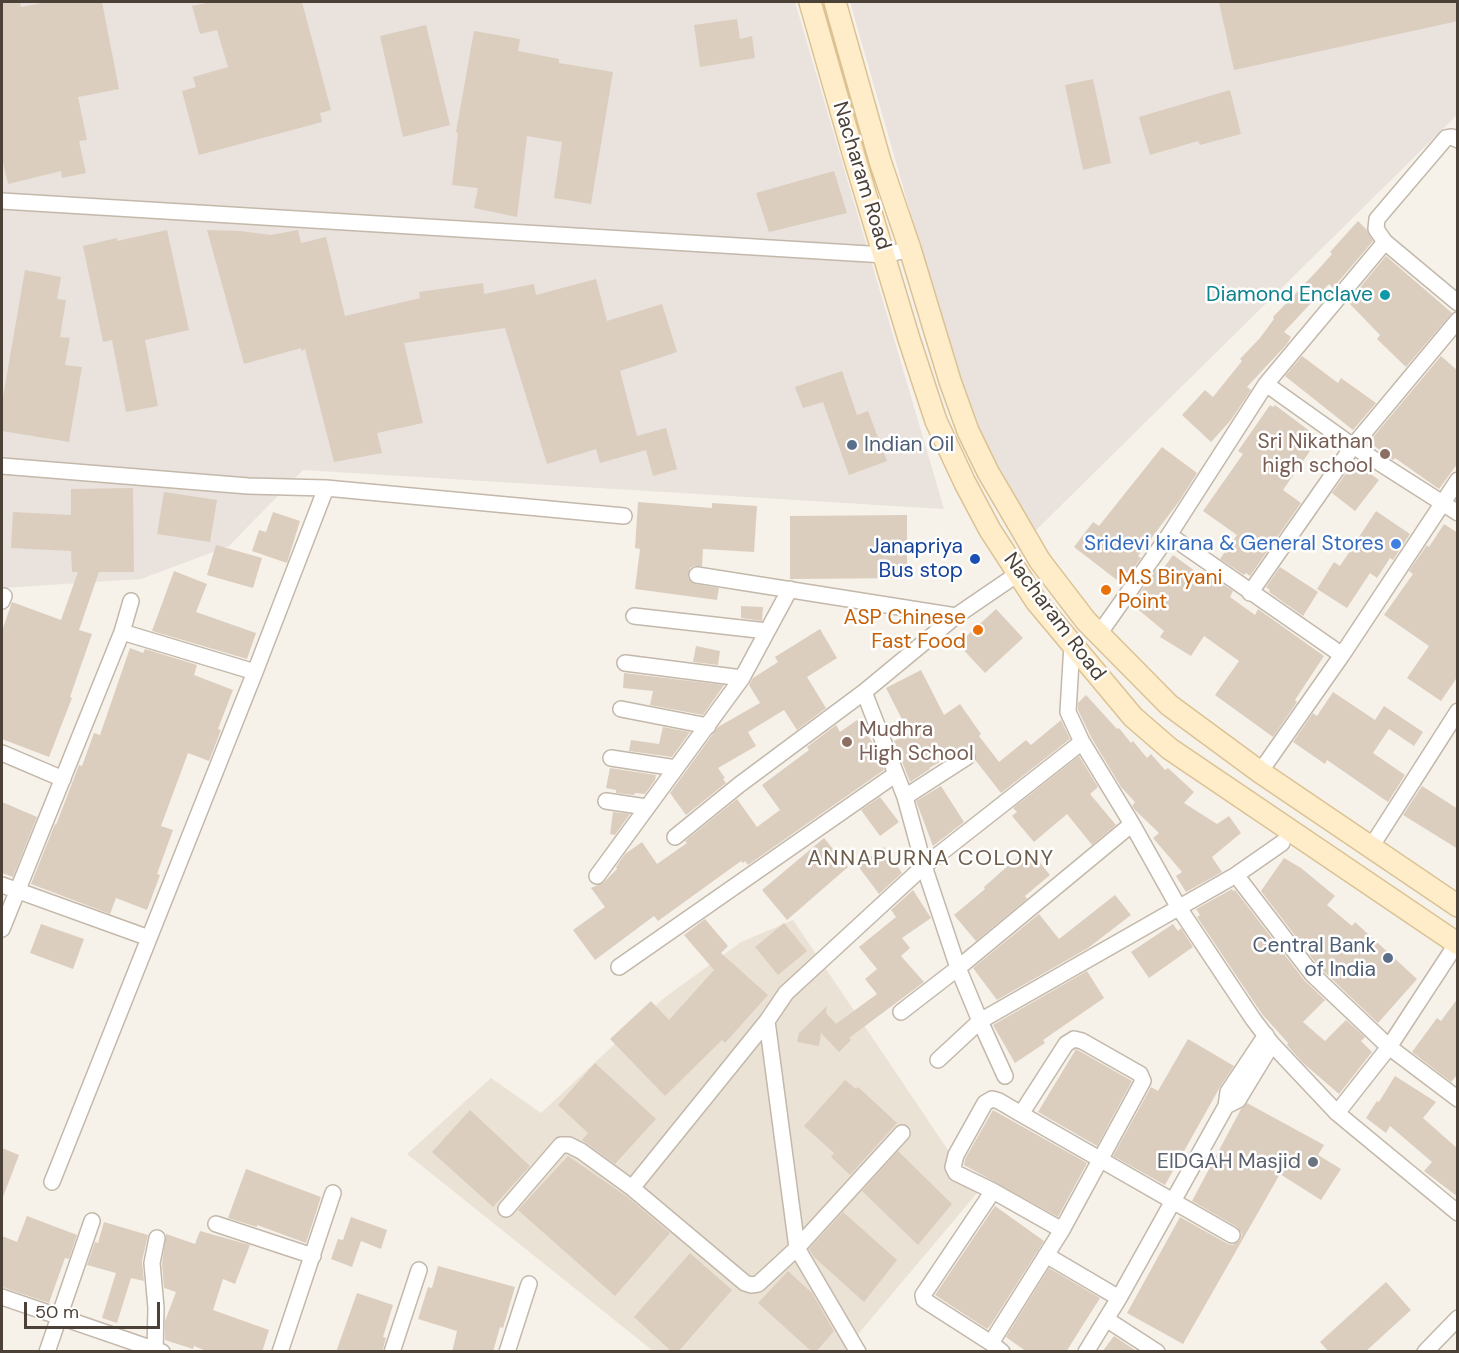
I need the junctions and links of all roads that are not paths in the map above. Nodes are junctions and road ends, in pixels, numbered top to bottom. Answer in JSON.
{"nodes":[{"id":1,"x":810,"y":2,"type":"edge"},
{"id":2,"x":835,"y":2,"type":"edge"},
{"id":3,"x":1458,"y":140,"type":"edge"},
{"id":4,"x":2,"y":201,"type":"edge"},
{"id":5,"x":1385,"y":242,"type":"junction"},
{"id":6,"x":910,"y":249,"type":"junction"},
{"id":7,"x":885,"y":255,"type":"junction"},
{"id":8,"x":1458,"y":303,"type":"edge"},
{"id":9,"x":1458,"y":320,"type":"edge"},
{"id":10,"x":1266,"y":384,"type":"junction"},
{"id":11,"x":1353,"y":446,"type":"junction"},
{"id":12,"x":2,"y":466,"type":"edge"},
{"id":13,"x":1458,"y":480,"type":"edge"},
{"id":14,"x":326,"y":488,"type":"junction"},
{"id":15,"x":1442,"y":503,"type":"junction"},
{"id":16,"x":1458,"y":513,"type":"edge"},
{"id":17,"x":624,"y":516,"type":"dead end"},
{"id":18,"x":1169,"y":535,"type":"junction"},
{"id":19,"x":1019,"y":573,"type":"junction"},
{"id":20,"x":697,"y":575,"type":"dead end"},
{"id":21,"x":790,"y":589,"type":"junction"},
{"id":22,"x":1250,"y":593,"type":"junction"},
{"id":23,"x":131,"y":601,"type":"dead end"},
{"id":24,"x":634,"y":616,"type":"dead end"},
{"id":25,"x":956,"y":616,"type":"junction"},
{"id":26,"x":767,"y":631,"type":"junction"},
{"id":27,"x":122,"y":632,"type":"junction"},
{"id":28,"x":1099,"y":634,"type":"junction"},
{"id":29,"x":1072,"y":644,"type":"junction"},
{"id":30,"x":1342,"y":655,"type":"junction"},
{"id":31,"x":625,"y":663,"type":"dead end"},
{"id":32,"x":255,"y":672,"type":"junction"},
{"id":33,"x":742,"y":678,"type":"junction"},
{"id":34,"x":864,"y":692,"type":"junction"},
{"id":35,"x":621,"y":709,"type":"dead end"},
{"id":36,"x":1458,"y":711,"type":"edge"},
{"id":37,"x":708,"y":726,"type":"junction"},
{"id":38,"x":1082,"y":742,"type":"junction"},
{"id":39,"x":2,"y":753,"type":"edge"},
{"id":40,"x":967,"y":757,"type":"dead end"},
{"id":41,"x":611,"y":758,"type":"dead end"},
{"id":42,"x":676,"y":768,"type":"junction"},
{"id":43,"x":1260,"y":772,"type":"junction"},
{"id":44,"x":896,"y":774,"type":"junction"},
{"id":45,"x":63,"y":779,"type":"junction"},
{"id":46,"x":905,"y":797,"type":"junction"},
{"id":47,"x":606,"y":801,"type":"dead end"},
{"id":48,"x":646,"y":807,"type":"junction"},
{"id":49,"x":1132,"y":824,"type":"junction"},
{"id":50,"x":675,"y":837,"type":"dead end"},
{"id":51,"x":1282,"y":843,"type":"dead end"},
{"id":52,"x":1371,"y":847,"type":"junction"},
{"id":53,"x":924,"y":866,"type":"junction"},
{"id":54,"x":1236,"y":875,"type":"junction"},
{"id":55,"x":597,"y":876,"type":"dead end"},
{"id":56,"x":2,"y":885,"type":"edge"},
{"id":57,"x":17,"y":892,"type":"junction"},
{"id":58,"x":1458,"y":906,"type":"edge"},
{"id":59,"x":1179,"y":908,"type":"junction"},
{"id":60,"x":2,"y":929,"type":"edge"},
{"id":61,"x":149,"y":938,"type":"junction"},
{"id":62,"x":1457,"y":944,"type":"edge"},
{"id":63,"x":619,"y":967,"type":"dead end"},
{"id":64,"x":958,"y":968,"type":"junction"},
{"id":65,"x":901,"y":1012,"type":"dead end"},
{"id":66,"x":767,"y":1021,"type":"junction"},
{"id":67,"x":980,"y":1021,"type":"junction"},
{"id":68,"x":1269,"y":1040,"type":"junction"},
{"id":69,"x":1389,"y":1047,"type":"junction"},
{"id":70,"x":938,"y":1060,"type":"dead end"},
{"id":71,"x":1005,"y":1076,"type":"dead end"},
{"id":72,"x":1458,"y":1099,"type":"edge"},
{"id":73,"x":1337,"y":1113,"type":"junction"},
{"id":74,"x":1021,"y":1114,"type":"junction"},
{"id":75,"x":902,"y":1133,"type":"dead end"},
{"id":76,"x":1101,"y":1161,"type":"junction"},
{"id":77,"x":52,"y":1182,"type":"dead end"},
{"id":78,"x":633,"y":1188,"type":"junction"},
{"id":79,"x":993,"y":1191,"type":"junction"},
{"id":80,"x":333,"y":1194,"type":"dead end"},
{"id":81,"x":1173,"y":1201,"type":"junction"},
{"id":82,"x":506,"y":1209,"type":"dead end"},
{"id":83,"x":1458,"y":1213,"type":"edge"},
{"id":84,"x":92,"y":1221,"type":"dead end"},
{"id":85,"x":216,"y":1224,"type":"dead end"},
{"id":86,"x":1062,"y":1230,"type":"junction"},
{"id":87,"x":1232,"y":1236,"type":"dead end"},
{"id":88,"x":157,"y":1238,"type":"dead end"},
{"id":89,"x":797,"y":1248,"type":"junction"},
{"id":90,"x":1047,"y":1255,"type":"junction"},
{"id":91,"x":313,"y":1257,"type":"junction"},
{"id":92,"x":419,"y":1270,"type":"dead end"},
{"id":93,"x":529,"y":1284,"type":"dead end"},
{"id":94,"x":2,"y":1297,"type":"edge"},
{"id":95,"x":1119,"y":1298,"type":"junction"},
{"id":96,"x":58,"y":1317,"type":"junction"},
{"id":97,"x":1458,"y":1318,"type":"edge"},
{"id":98,"x":1106,"y":1319,"type":"junction"},
{"id":99,"x":996,"y":1347,"type":"edge"},
{"id":100,"x":157,"y":1350,"type":"edge"},
{"id":101,"x":47,"y":1352,"type":"edge"},
{"id":102,"x":280,"y":1352,"type":"edge"},
{"id":103,"x":392,"y":1352,"type":"edge"},
{"id":104,"x":507,"y":1352,"type":"edge"},
{"id":105,"x":858,"y":1352,"type":"edge"},
{"id":106,"x":1086,"y":1352,"type":"edge"},
{"id":107,"x":1157,"y":1352,"type":"edge"},
{"id":108,"x":1425,"y":1352,"type":"edge"}],
"edges":[{"from":1,"to":7,"type":"main road","name":"Nacharam Road"},
{"from":2,"to":6,"type":"main road","name":"Nacharam Road"},
{"from":3,"to":5,"type":"street"},
{"from":4,"to":7,"type":"street"},
{"from":5,"to":8,"type":"street"},
{"from":5,"to":10,"type":"street"},
{"from":6,"to":7,"type":"street"},
{"from":6,"to":28,"type":"main road","name":"Nacharam Road"},
{"from":7,"to":19,"type":"main road","name":"Nacharam Road"},
{"from":9,"to":11,"type":"street"},
{"from":10,"to":11,"type":"street"},
{"from":10,"to":18,"type":"street"},
{"from":11,"to":15,"type":"street"},
{"from":11,"to":22,"type":"street"},
{"from":12,"to":14,"type":"street"},
{"from":13,"to":15,"type":"street"},
{"from":14,"to":17,"type":"street"},
{"from":14,"to":32,"type":"street"},
{"from":15,"to":16,"type":"street"},
{"from":15,"to":30,"type":"street"},
{"from":18,"to":22,"type":"street"},
{"from":18,"to":28,"type":"street"},
{"from":19,"to":25,"type":"street"},
{"from":19,"to":29,"type":"main road","name":"Nacharam Road"},
{"from":20,"to":21,"type":"street"},
{"from":21,"to":25,"type":"street"},
{"from":21,"to":26,"type":"street"},
{"from":22,"to":30,"type":"street"},
{"from":23,"to":27,"type":"street"},
{"from":24,"to":26,"type":"street"},
{"from":25,"to":34,"type":"street"},
{"from":26,"to":33,"type":"street"},
{"from":27,"to":32,"type":"street"},
{"from":27,"to":45,"type":"street"},
{"from":28,"to":43,"type":"main road","name":"Nacharam Road"},
{"from":29,"to":38,"type":"street"},
{"from":29,"to":62,"type":"main road","name":"Nacharam Road"},
{"from":30,"to":43,"type":"street"},
{"from":31,"to":33,"type":"street"},
{"from":32,"to":61,"type":"street"},
{"from":33,"to":37,"type":"street"},
{"from":34,"to":44,"type":"street"},
{"from":34,"to":50,"type":"street"},
{"from":35,"to":37,"type":"street"},
{"from":36,"to":52,"type":"street"},
{"from":37,"to":42,"type":"street"},
{"from":38,"to":49,"type":"street"},
{"from":38,"to":53,"type":"street"},
{"from":39,"to":45,"type":"street"},
{"from":40,"to":46,"type":"street"},
{"from":41,"to":42,"type":"street"},
{"from":42,"to":48,"type":"street"},
{"from":43,"to":52,"type":"main road","name":"Nacharam Road"},
{"from":44,"to":46,"type":"street"},
{"from":44,"to":63,"type":"street"},
{"from":45,"to":57,"type":"street"},
{"from":46,"to":53,"type":"street"},
{"from":47,"to":48,"type":"street"},
{"from":48,"to":55,"type":"street"},
{"from":49,"to":59,"type":"street"},
{"from":49,"to":64,"type":"street"},
{"from":51,"to":54,"type":"street"},
{"from":52,"to":58,"type":"main road","name":"Nacharam Road"},
{"from":53,"to":64,"type":"street"},
{"from":53,"to":66,"type":"street"},
{"from":54,"to":59,"type":"street"},
{"from":54,"to":69,"type":"street"},
{"from":56,"to":57,"type":"street"},
{"from":57,"to":60,"type":"street"},
{"from":57,"to":61,"type":"street"},
{"from":59,"to":67,"type":"street"},
{"from":59,"to":68,"type":"street"},
{"from":61,"to":77,"type":"street"},
{"from":62,"to":69,"type":"street"},
{"from":64,"to":65,"type":"street"},
{"from":64,"to":67,"type":"street"},
{"from":66,"to":78,"type":"street"},
{"from":66,"to":89,"type":"street"},
{"from":67,"to":70,"type":"street"},
{"from":67,"to":71,"type":"street"},
{"from":68,"to":73,"type":"street"},
{"from":68,"to":81,"type":"street"},
{"from":69,"to":72,"type":"street"},
{"from":69,"to":73,"type":"street"},
{"from":73,"to":83,"type":"street"},
{"from":74,"to":76,"type":"street"},
{"from":74,"to":76,"type":"street"},
{"from":74,"to":79,"type":"street"},
{"from":75,"to":89,"type":"street"},
{"from":76,"to":81,"type":"street"},
{"from":76,"to":86,"type":"street"},
{"from":78,"to":82,"type":"street"},
{"from":78,"to":89,"type":"street"},
{"from":79,"to":86,"type":"street"},
{"from":79,"to":99,"type":"street"},
{"from":80,"to":91,"type":"street"},
{"from":81,"to":87,"type":"street"},
{"from":81,"to":95,"type":"street"},
{"from":84,"to":96,"type":"street"},
{"from":85,"to":91,"type":"street"},
{"from":86,"to":90,"type":"street"},
{"from":88,"to":100,"type":"street"},
{"from":89,"to":105,"type":"street"},
{"from":90,"to":95,"type":"street"},
{"from":90,"to":99,"type":"street"},
{"from":91,"to":102,"type":"street"},
{"from":92,"to":103,"type":"street"},
{"from":93,"to":104,"type":"street"},
{"from":94,"to":96,"type":"street"},
{"from":95,"to":98,"type":"street"},
{"from":96,"to":100,"type":"street"},
{"from":96,"to":101,"type":"street"},
{"from":97,"to":108,"type":"street"},
{"from":98,"to":106,"type":"street"},
{"from":98,"to":107,"type":"street"}]}
